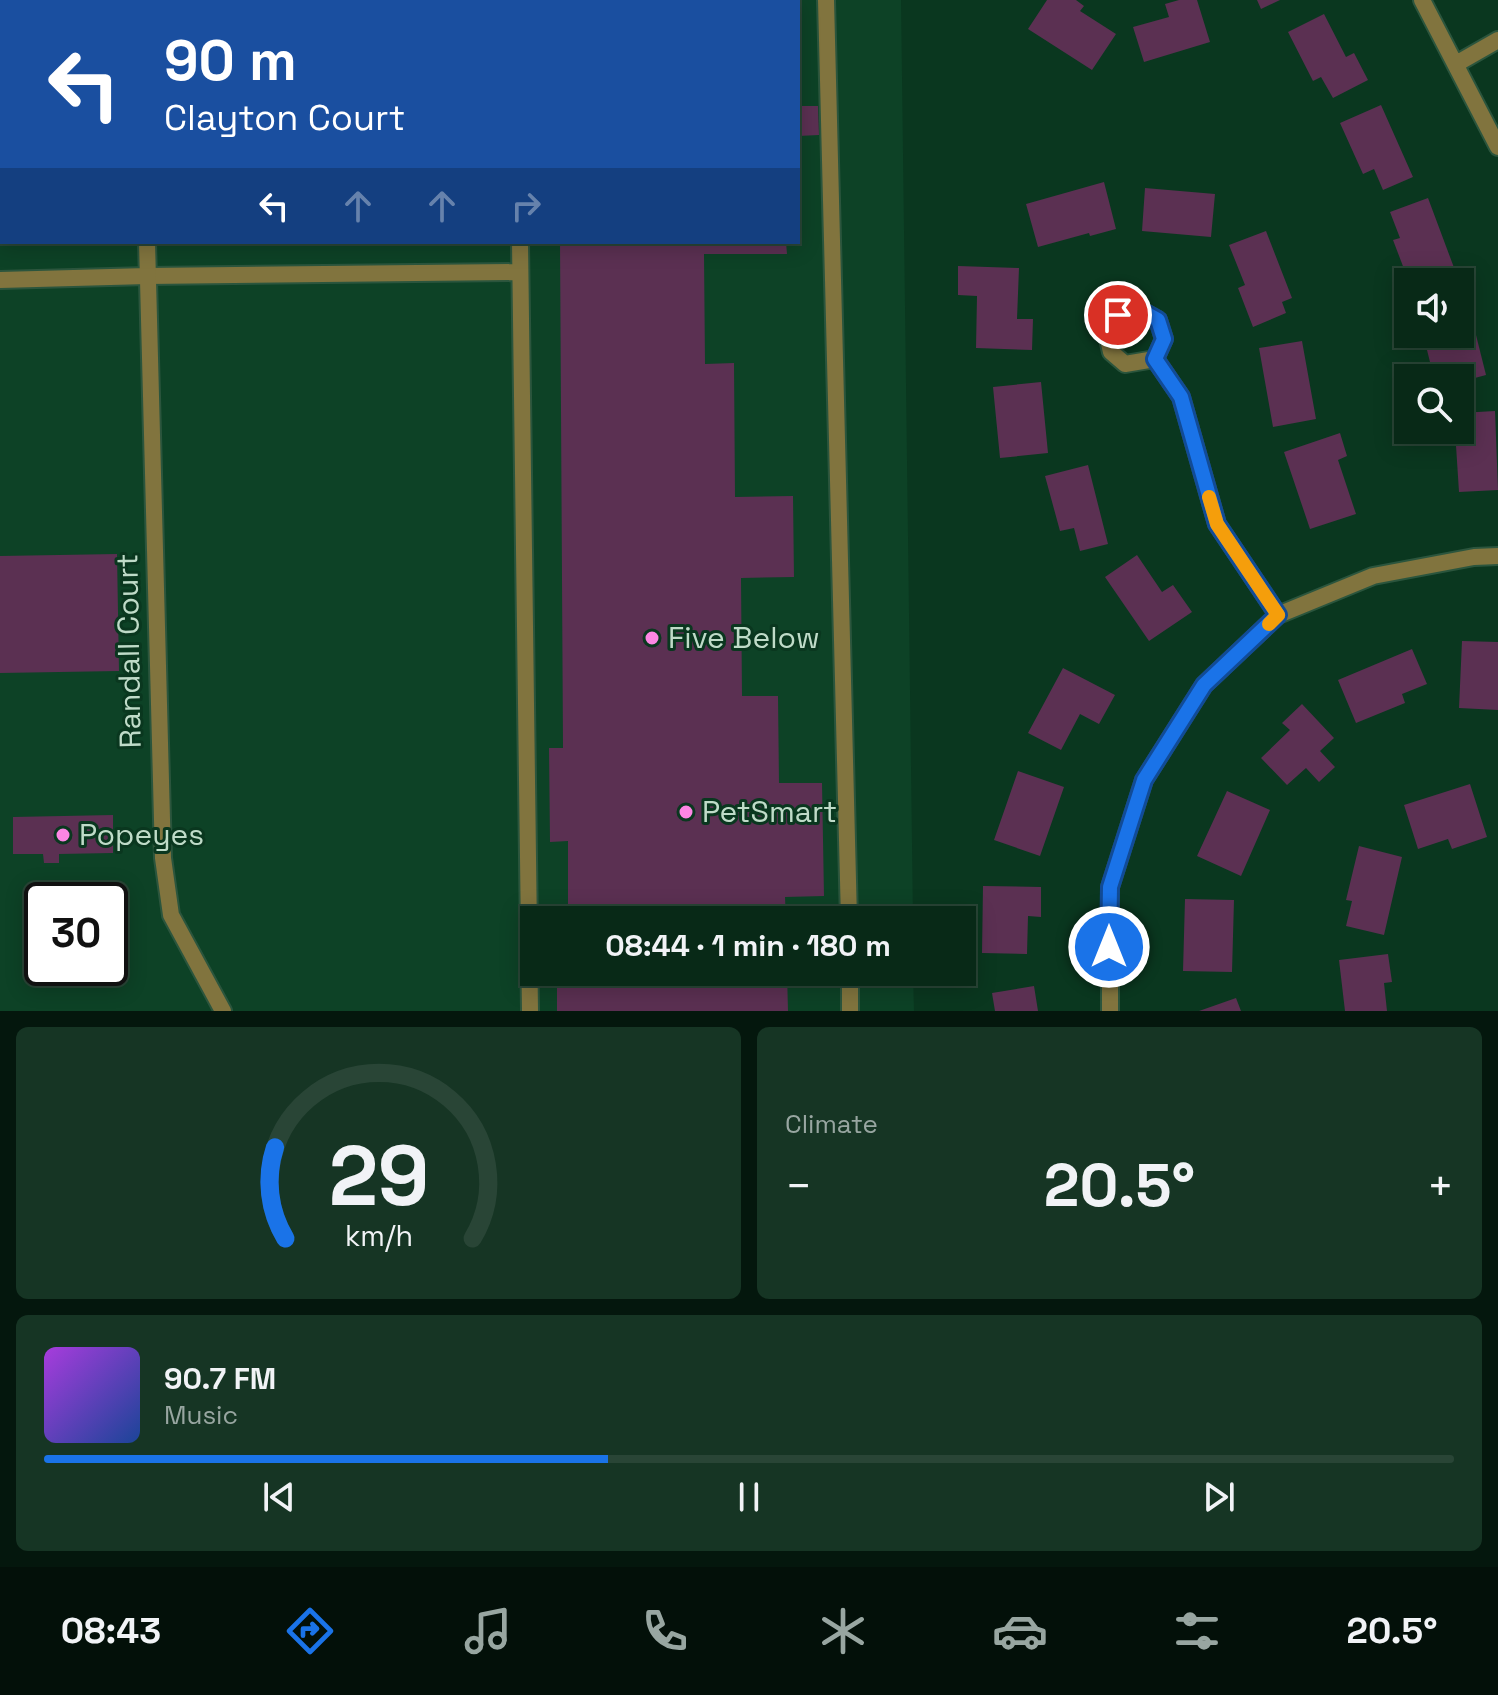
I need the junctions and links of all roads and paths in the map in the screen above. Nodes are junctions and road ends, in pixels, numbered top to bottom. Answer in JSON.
{"nodes":[{"id":1,"x":826,"y":0,"type":"edge"},
{"id":2,"x":1422,"y":0,"type":"edge"},
{"id":3,"x":1498,"y":40,"type":"edge"},
{"id":4,"x":1456,"y":64,"type":"junction"},
{"id":5,"x":1498,"y":147,"type":"edge"},
{"id":6,"x":147,"y":244,"type":"edge"},
{"id":7,"x":520,"y":244,"type":"edge"},
{"id":8,"x":520,"y":272,"type":"junction"},
{"id":9,"x":147,"y":276,"type":"junction"},
{"id":10,"x":0,"y":280,"type":"edge"},
{"id":11,"x":1155,"y":359,"type":"dead end"},
{"id":12,"x":1498,"y":556,"type":"edge"},
{"id":13,"x":1278,"y":615,"type":"junction"},
{"id":14,"x":849,"y":906,"type":"edge"},
{"id":15,"x":850,"y":986,"type":"edge"},
{"id":16,"x":223,"y":1011,"type":"edge"},
{"id":17,"x":530,"y":1011,"type":"edge"},
{"id":18,"x":850,"y":1011,"type":"edge"},
{"id":19,"x":1110,"y":1011,"type":"edge"}],
"edges":[{"from":1,"to":14,"type":"street"},
{"from":2,"to":4,"type":"street"},
{"from":3,"to":4,"type":"street"},
{"from":4,"to":5,"type":"street"},
{"from":6,"to":9,"type":"street","name":"Randall Court"},
{"from":7,"to":8,"type":"street"},
{"from":8,"to":9,"type":"street"},
{"from":8,"to":17,"type":"street"},
{"from":9,"to":10,"type":"street"},
{"from":9,"to":16,"type":"street","name":"Randall Court"},
{"from":11,"to":13,"type":"street"},
{"from":12,"to":13,"type":"street"},
{"from":13,"to":19,"type":"street"},
{"from":15,"to":18,"type":"street"}]}
